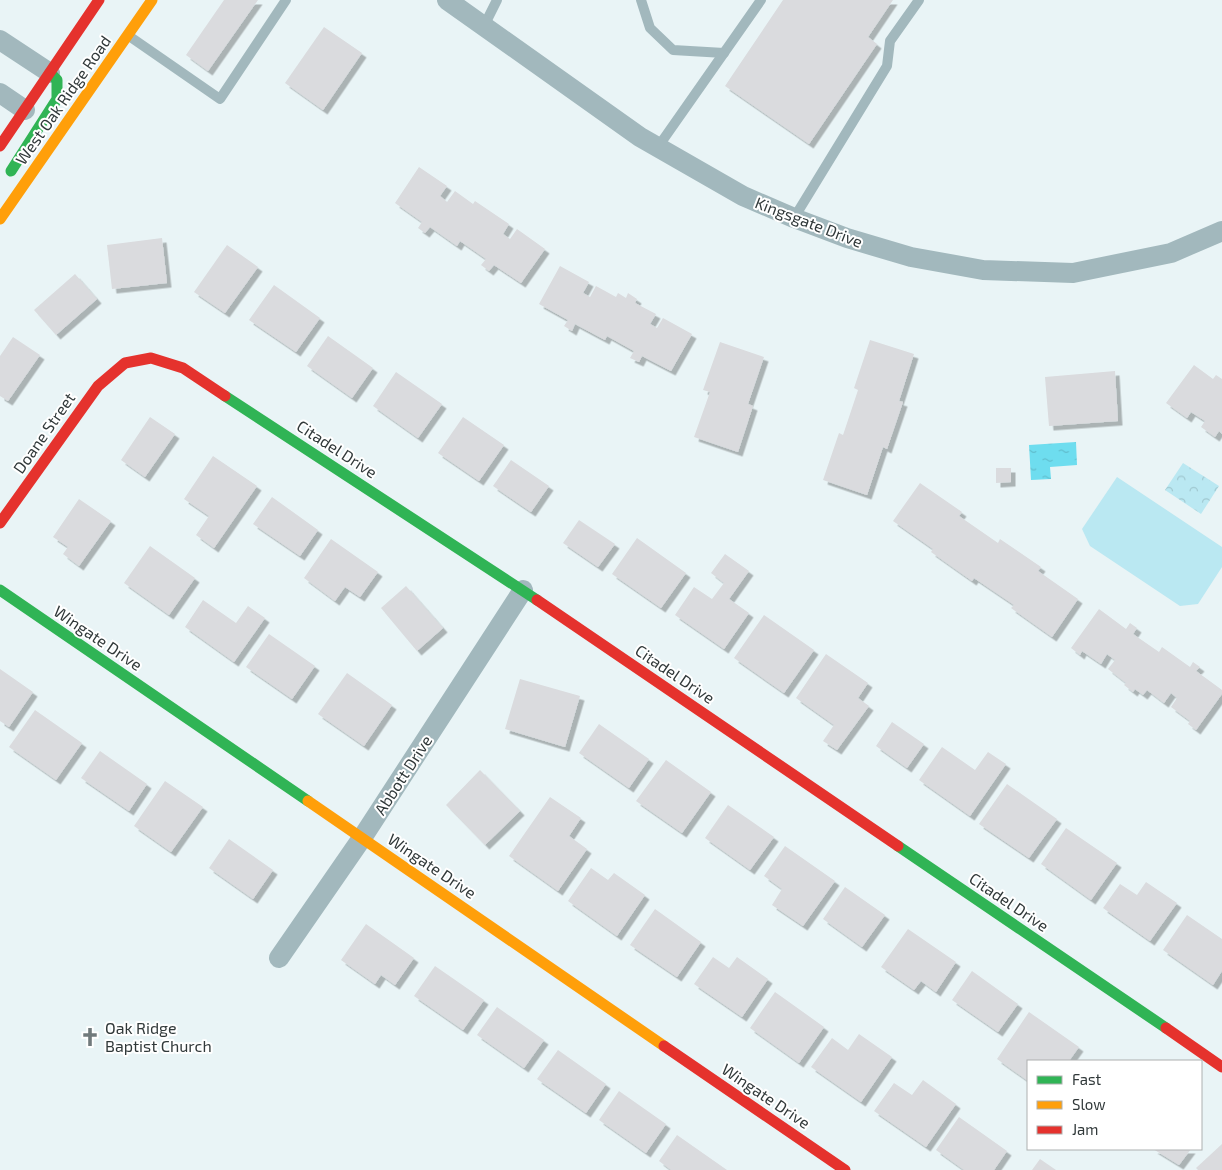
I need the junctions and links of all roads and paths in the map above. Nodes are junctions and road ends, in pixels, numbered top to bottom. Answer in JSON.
{"nodes":[{"id":1,"x":100,"y":0,"type":"edge"},
{"id":2,"x":152,"y":0,"type":"edge"},
{"id":3,"x":446,"y":0,"type":"edge"},
{"id":4,"x":497,"y":0,"type":"edge"},
{"id":5,"x":641,"y":0,"type":"edge"},
{"id":6,"x":760,"y":0,"type":"edge"},
{"id":7,"x":919,"y":0,"type":"edge"},
{"id":8,"x":284,"y":1,"type":"edge"},
{"id":9,"x":484,"y":26,"type":"junction"},
{"id":10,"x":128,"y":35,"type":"junction"},
{"id":11,"x":0,"y":40,"type":"edge"},
{"id":12,"x":724,"y":53,"type":"junction"},
{"id":13,"x":50,"y":73,"type":"junction"},
{"id":14,"x":0,"y":93,"type":"edge"},
{"id":15,"x":25,"y":110,"type":"junction"},
{"id":16,"x":0,"y":146,"type":"edge"},
{"id":17,"x":658,"y":147,"type":"junction"},
{"id":18,"x":6,"y":178,"type":"dead end"},
{"id":19,"x":794,"y":218,"type":"junction"},
{"id":20,"x":0,"y":219,"type":"edge"},
{"id":21,"x":1222,"y":231,"type":"edge"},
{"id":22,"x":98,"y":386,"type":"joint"},
{"id":23,"x":0,"y":523,"type":"edge"},
{"id":24,"x":0,"y":590,"type":"edge"},
{"id":25,"x":523,"y":590,"type":"junction"},
{"id":26,"x":362,"y":838,"type":"junction"},
{"id":27,"x":279,"y":958,"type":"dead end"},
{"id":28,"x":1222,"y":1067,"type":"edge"},
{"id":29,"x":845,"y":1170,"type":"edge"}],
"edges":[{"from":1,"to":13,"type":"street","name":"West Oak Ridge Road"},
{"from":2,"to":10,"type":"street","name":"West Oak Ridge Road"},
{"from":3,"to":9,"type":"street","name":"Kingsgate Drive"},
{"from":4,"to":9,"type":"lane"},
{"from":5,"to":12,"type":"lane"},
{"from":6,"to":12,"type":"lane"},
{"from":7,"to":19,"type":"lane"},
{"from":8,"to":10,"type":"lane"},
{"from":9,"to":17,"type":"street","name":"Kingsgate Drive"},
{"from":10,"to":20,"type":"street","name":"West Oak Ridge Road"},
{"from":11,"to":13,"type":"street"},
{"from":12,"to":17,"type":"lane"},
{"from":13,"to":15,"type":"street","name":"West Oak Ridge Road"},
{"from":13,"to":18,"type":"street"},
{"from":14,"to":15,"type":"street"},
{"from":15,"to":16,"type":"street","name":"West Oak Ridge Road"},
{"from":17,"to":19,"type":"street","name":"Kingsgate Drive"},
{"from":19,"to":21,"type":"street","name":"Kingsgate Drive"},
{"from":22,"to":23,"type":"street","name":"Doane Street"},
{"from":22,"to":25,"type":"street","name":"Citadel Drive"},
{"from":24,"to":26,"type":"street","name":"Wingate Drive"},
{"from":25,"to":26,"type":"street","name":"Abbott Drive"},
{"from":25,"to":28,"type":"street","name":"Citadel Drive"},
{"from":26,"to":27,"type":"street","name":"Abbott Drive"},
{"from":26,"to":29,"type":"street","name":"Wingate Drive"}]}
